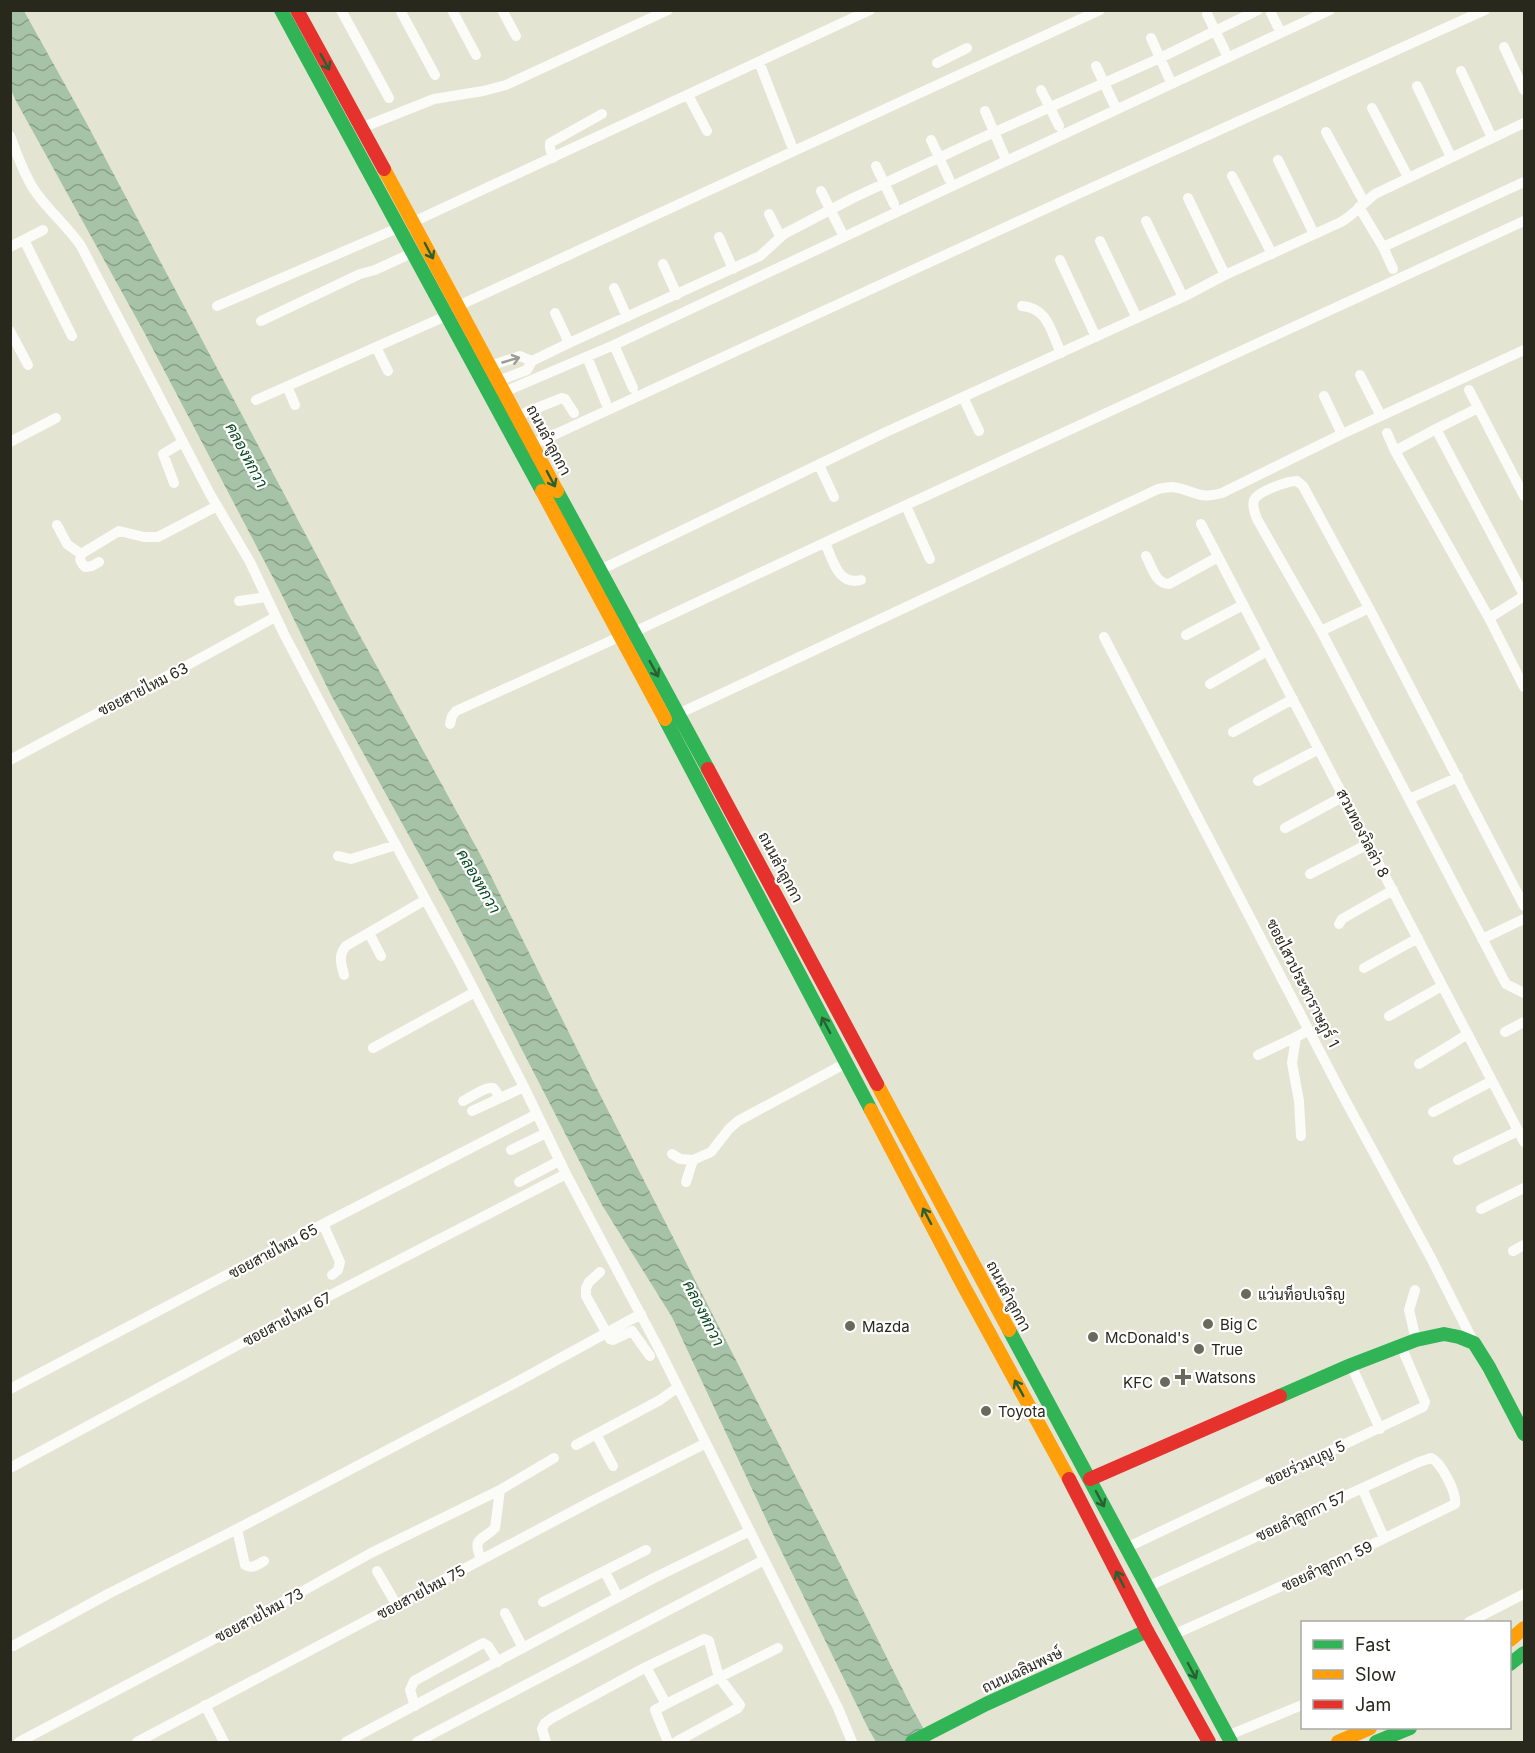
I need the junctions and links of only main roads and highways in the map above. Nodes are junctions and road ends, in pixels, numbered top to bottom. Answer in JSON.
{"nodes":[{"id":1,"x":281,"y":10,"type":"edge"},
{"id":2,"x":297,"y":10,"type":"edge"},
{"id":3,"x":1524,"y":1434,"type":"edge"},
{"id":4,"x":1090,"y":1479,"type":"junction"},
{"id":5,"x":1524,"y":1628,"type":"edge"},
{"id":6,"x":1147,"y":1631,"type":"junction"},
{"id":7,"x":1511,"y":1638,"type":"edge"},
{"id":8,"x":1524,"y":1653,"type":"edge"},
{"id":9,"x":1511,"y":1663,"type":"edge"},
{"id":10,"x":1368,"y":1729,"type":"edge"},
{"id":11,"x":1408,"y":1729,"type":"edge"},
{"id":12,"x":1229,"y":1739,"type":"edge"},
{"id":13,"x":912,"y":1743,"type":"edge"},
{"id":14,"x":1209,"y":1743,"type":"edge"},
{"id":15,"x":1338,"y":1743,"type":"edge"},
{"id":16,"x":1376,"y":1743,"type":"edge"}],
"edges":[{"from":6,"to":1,"type":"main road","name":"ถนนลำลูกกา","one_way":true},
{"from":2,"to":4,"type":"main road","name":"ถนนลำลูกกา","one_way":true},
{"from":3,"to":4,"type":"main road","name":"ซอยไสวประชาราษฎร์ 1"},
{"from":4,"to":12,"type":"main road","name":"ถนนลำลูกกา","one_way":true},
{"from":5,"to":7,"type":"main road"},
{"from":6,"to":13,"type":"main road","name":"ถนนเฉลิมพงษ์"},
{"from":6,"to":14,"type":"main road","name":"ถนนลำลูกกา"},
{"from":8,"to":9,"type":"main road"},
{"from":10,"to":15,"type":"main road"},
{"from":11,"to":16,"type":"main road"}]}
